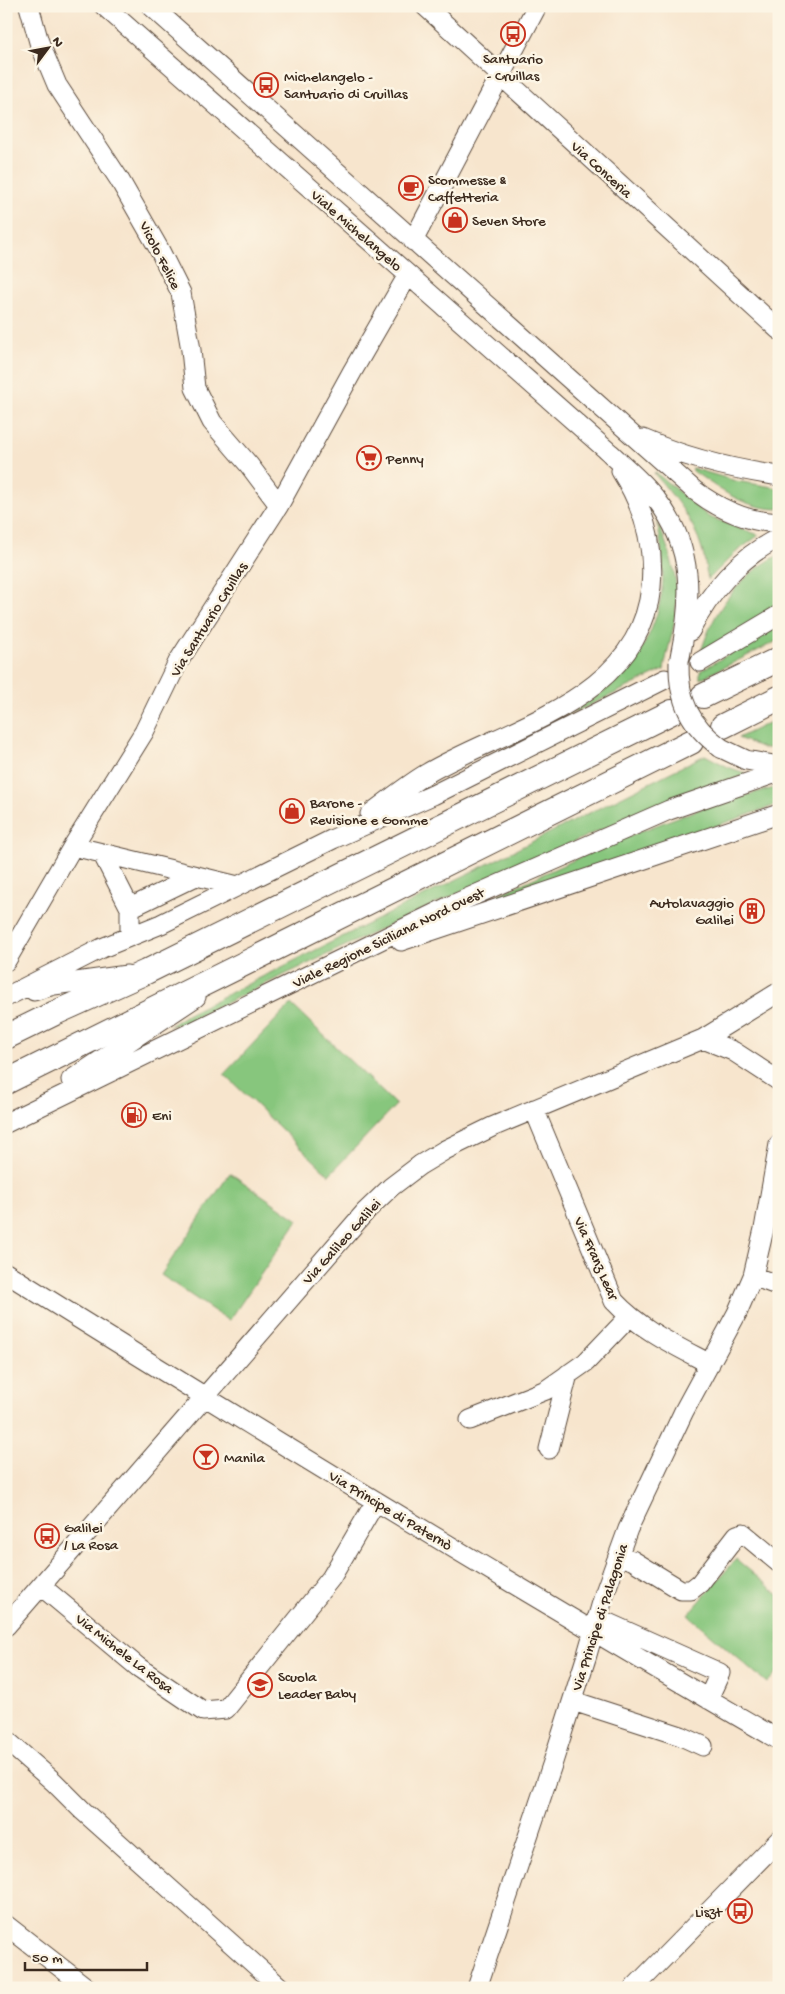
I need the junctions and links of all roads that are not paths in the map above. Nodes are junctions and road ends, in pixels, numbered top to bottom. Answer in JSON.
{"nodes":[{"id":1,"x":30,"y":6,"type":"edge"},
{"id":2,"x":104,"y":6,"type":"edge"},
{"id":3,"x":151,"y":6,"type":"edge"},
{"id":4,"x":425,"y":6,"type":"edge"},
{"id":5,"x":537,"y":6,"type":"edge"},
{"id":6,"x":501,"y":77,"type":"junction"},
{"id":7,"x":414,"y":241,"type":"junction"},
{"id":8,"x":408,"y":275,"type":"junction"},
{"id":9,"x":779,"y":330,"type":"edge"},
{"id":10,"x":628,"y":432,"type":"junction"},
{"id":11,"x":610,"y":453,"type":"junction"},
{"id":12,"x":779,"y":476,"type":"edge"},
{"id":13,"x":279,"y":505,"type":"junction"},
{"id":14,"x":779,"y":523,"type":"edge"},
{"id":15,"x":779,"y":538,"type":"edge"},
{"id":16,"x":779,"y":615,"type":"edge"},
{"id":17,"x":779,"y":658,"type":"edge"},
{"id":18,"x":679,"y":660,"type":"junction"},
{"id":19,"x":700,"y":662,"type":"dead end"},
{"id":20,"x":665,"y":680,"type":"dead end"},
{"id":21,"x":703,"y":696,"type":"dead end"},
{"id":22,"x":779,"y":698,"type":"edge"},
{"id":23,"x":672,"y":712,"type":"dead end"},
{"id":24,"x":722,"y":737,"type":"junction"},
{"id":25,"x":691,"y":742,"type":"dead end"},
{"id":26,"x":779,"y":766,"type":"edge"},
{"id":27,"x":779,"y":772,"type":"edge"},
{"id":28,"x":779,"y":814,"type":"edge"},
{"id":29,"x":333,"y":839,"type":"junction"},
{"id":30,"x":73,"y":846,"type":"junction"},
{"id":31,"x":102,"y":853,"type":"junction"},
{"id":32,"x":196,"y":876,"type":"junction"},
{"id":33,"x":238,"y":886,"type":"junction"},
{"id":34,"x":130,"y":908,"type":"junction"},
{"id":35,"x":130,"y":936,"type":"junction"},
{"id":36,"x":259,"y":956,"type":"junction"},
{"id":37,"x":6,"y":961,"type":"edge"},
{"id":38,"x":146,"y":972,"type":"junction"},
{"id":39,"x":779,"y":992,"type":"edge"},
{"id":40,"x":6,"y":998,"type":"edge"},
{"id":41,"x":259,"y":999,"type":"junction"},
{"id":42,"x":6,"y":1038,"type":"edge"},
{"id":43,"x":703,"y":1039,"type":"junction"},
{"id":44,"x":6,"y":1082,"type":"edge"},
{"id":45,"x":779,"y":1082,"type":"edge"},
{"id":46,"x":534,"y":1109,"type":"junction"},
{"id":47,"x":7,"y":1123,"type":"edge"},
{"id":48,"x":779,"y":1144,"type":"edge"},
{"id":49,"x":6,"y":1273,"type":"edge"},
{"id":50,"x":753,"y":1276,"type":"junction"},
{"id":51,"x":779,"y":1286,"type":"edge"},
{"id":52,"x":629,"y":1317,"type":"junction"},
{"id":53,"x":710,"y":1364,"type":"junction"},
{"id":54,"x":568,"y":1374,"type":"junction"},
{"id":55,"x":204,"y":1397,"type":"junction"},
{"id":56,"x":470,"y":1420,"type":"dead end"},
{"id":57,"x":549,"y":1449,"type":"dead end"},
{"id":58,"x":376,"y":1501,"type":"junction"},
{"id":59,"x":618,"y":1556,"type":"junction"},
{"id":60,"x":779,"y":1563,"type":"edge"},
{"id":61,"x":41,"y":1586,"type":"junction"},
{"id":62,"x":595,"y":1625,"type":"junction"},
{"id":63,"x":6,"y":1626,"type":"edge"},
{"id":64,"x":573,"y":1700,"type":"junction"},
{"id":65,"x":708,"y":1700,"type":"junction"},
{"id":66,"x":6,"y":1740,"type":"edge"},
{"id":67,"x":779,"y":1740,"type":"edge"},
{"id":68,"x":704,"y":1746,"type":"dead end"},
{"id":69,"x":779,"y":1840,"type":"edge"},
{"id":70,"x":6,"y":1926,"type":"edge"},
{"id":71,"x":87,"y":1988,"type":"edge"},
{"id":72,"x":281,"y":1988,"type":"edge"},
{"id":73,"x":477,"y":1988,"type":"edge"},
{"id":74,"x":634,"y":1988,"type":"edge"}],
"edges":[{"from":1,"to":13,"type":"street","name":"Vicolo Felice"},
{"from":2,"to":8,"type":"street","name":"Viale Michelangelo"},
{"from":3,"to":7,"type":"street","name":"Viale Michelangelo"},
{"from":4,"to":6,"type":"street","name":"Via Conceria"},
{"from":5,"to":6,"type":"street"},
{"from":6,"to":7,"type":"street"},
{"from":6,"to":9,"type":"street","name":"Via Conceria"},
{"from":7,"to":10,"type":"street","name":"Viale Michelangelo"},
{"from":8,"to":11,"type":"street","name":"Viale Michelangelo"},
{"from":8,"to":13,"type":"street","name":"Via Santuario Cruillas"},
{"from":10,"to":12,"type":"street"},
{"from":10,"to":14,"type":"street","name":"Viale Michelangelo"},
{"from":11,"to":18,"type":"street"},
{"from":11,"to":29,"type":"street"},
{"from":13,"to":30,"type":"street","name":"Via Santuario Cruillas"},
{"from":15,"to":18,"type":"street"},
{"from":16,"to":19,"type":"street"},
{"from":17,"to":21,"type":"main road"},
{"from":18,"to":24,"type":"street","bridge":true},
{"from":20,"to":29,"type":"street"},
{"from":22,"to":24,"type":"main road"},
{"from":23,"to":38,"type":"main road"},
{"from":24,"to":26,"type":"street"},
{"from":25,"to":36,"type":"main road"},
{"from":27,"to":41,"type":"street","name":"Viale Regione Siciliana Nord Ovest"},
{"from":28,"to":41,"type":"street"},
{"from":29,"to":33,"type":"street"},
{"from":30,"to":31,"type":"street"},
{"from":30,"to":37,"type":"street","name":"Via Santuario Cruillas"},
{"from":31,"to":32,"type":"street"},
{"from":31,"to":34,"type":"street"},
{"from":32,"to":33,"type":"street"},
{"from":32,"to":34,"type":"street"},
{"from":33,"to":35,"type":"street"},
{"from":34,"to":35,"type":"street"},
{"from":35,"to":40,"type":"street"},
{"from":36,"to":44,"type":"main road"},
{"from":36,"to":47,"type":"street"},
{"from":38,"to":40,"type":"street"},
{"from":38,"to":42,"type":"main road"},
{"from":39,"to":43,"type":"street","name":"Via Galileo Galilei"},
{"from":41,"to":47,"type":"street","name":"Viale Regione Siciliana Nord Ovest"},
{"from":43,"to":45,"type":"street"},
{"from":43,"to":46,"type":"street","name":"Via Galileo Galilei"},
{"from":46,"to":52,"type":"street","name":"Via Franz Lear"},
{"from":46,"to":55,"type":"street","name":"Via Galileo Galilei"},
{"from":48,"to":50,"type":"street","name":"Via Principe di Palagonia"},
{"from":49,"to":55,"type":"street","name":"Via Principe di Paternò"},
{"from":50,"to":51,"type":"street"},
{"from":50,"to":53,"type":"street","name":"Via Principe di Palagonia"},
{"from":52,"to":53,"type":"street","name":"Via Franz Lear"},
{"from":52,"to":54,"type":"street"},
{"from":53,"to":59,"type":"street","name":"Via Principe di Palagonia"},
{"from":54,"to":56,"type":"street"},
{"from":54,"to":57,"type":"street"},
{"from":55,"to":58,"type":"street","name":"Via Principe di Paternò"},
{"from":55,"to":61,"type":"street","name":"Via Galileo Galilei"},
{"from":58,"to":61,"type":"street","name":"Via Michele La Rosa"},
{"from":58,"to":62,"type":"street","name":"Via Principe di Paternò"},
{"from":59,"to":60,"type":"street"},
{"from":59,"to":62,"type":"street","name":"Via Principe di Palagonia"},
{"from":61,"to":63,"type":"street","name":"Via Galileo Galilei"},
{"from":62,"to":64,"type":"street","name":"Via Principe di Palagonia"},
{"from":62,"to":65,"type":"street","name":"Via Principe di Paternò"},
{"from":62,"to":65,"type":"street"},
{"from":64,"to":68,"type":"street"},
{"from":64,"to":73,"type":"street","name":"Via Principe di Palagonia"},
{"from":65,"to":67,"type":"street","name":"Via Principe di Paternò"},
{"from":66,"to":72,"type":"street"},
{"from":69,"to":74,"type":"street"},
{"from":70,"to":71,"type":"street"}]}
